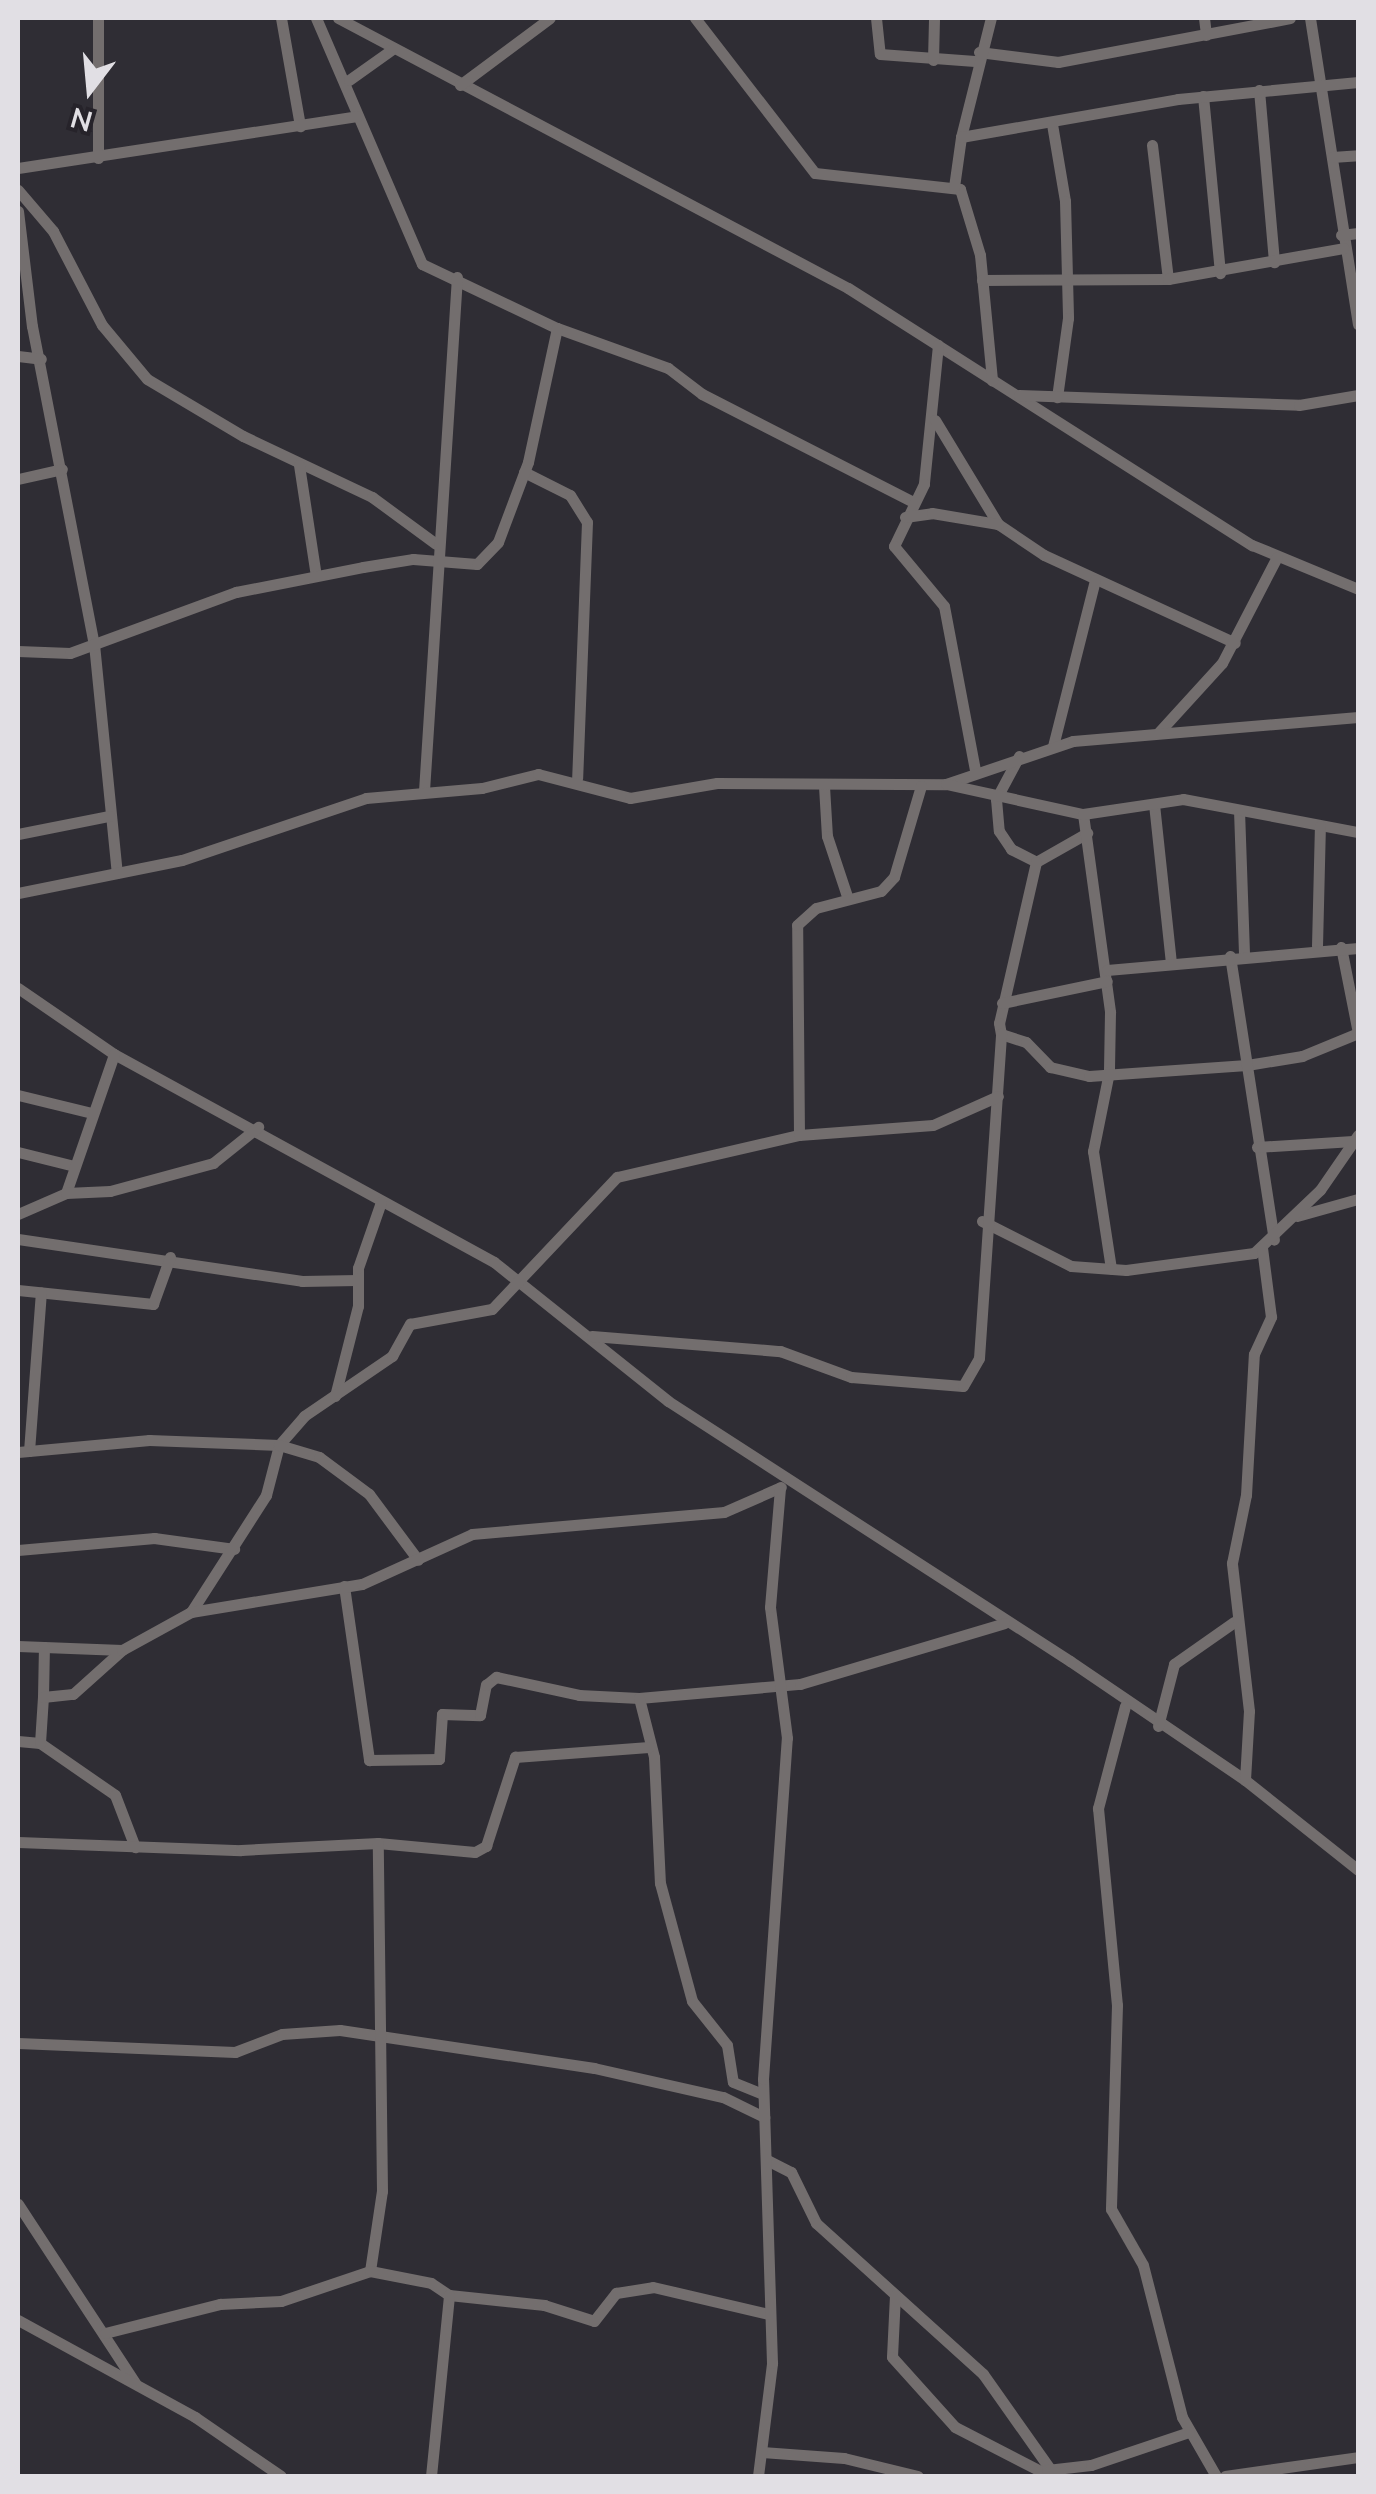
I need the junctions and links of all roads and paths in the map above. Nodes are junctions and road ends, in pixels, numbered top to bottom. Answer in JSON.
{"nodes":[{"id":1,"x":98,"y":18,"type":"edge"},
{"id":2,"x":280,"y":18,"type":"edge"},
{"id":3,"x":316,"y":18,"type":"edge"},
{"id":4,"x":338,"y":18,"type":"edge"},
{"id":5,"x":550,"y":18,"type":"edge"},
{"id":6,"x":696,"y":18,"type":"edge"},
{"id":7,"x":876,"y":18,"type":"edge"},
{"id":8,"x":934,"y":18,"type":"edge"},
{"id":9,"x":991,"y":18,"type":"edge"},
{"id":10,"x":1204,"y":18,"type":"edge"},
{"id":11,"x":1290,"y":18,"type":"edge"},
{"id":12,"x":1310,"y":18,"type":"edge"},
{"id":13,"x":1206,"y":35,"type":"junction"},
{"id":14,"x":394,"y":48,"type":"junction"},
{"id":15,"x":977,"y":56,"type":"junction"},
{"id":16,"x":934,"y":60,"type":"junction"},
{"id":17,"x":348,"y":80,"type":"junction"},
{"id":18,"x":1358,"y":82,"type":"edge"},
{"id":19,"x":460,"y":85,"type":"junction"},
{"id":20,"x":1325,"y":86,"type":"junction"},
{"id":21,"x":1259,"y":90,"type":"junction"},
{"id":22,"x":1203,"y":96,"type":"junction"},
{"id":23,"x":357,"y":116,"type":"junction"},
{"id":24,"x":1052,"y":124,"type":"junction"},
{"id":25,"x":300,"y":126,"type":"junction"},
{"id":26,"x":961,"y":138,"type":"junction"},
{"id":27,"x":1152,"y":145,"type":"dead end"},
{"id":28,"x":1358,"y":155,"type":"edge"},
{"id":29,"x":1332,"y":157,"type":"junction"},
{"id":30,"x":98,"y":158,"type":"junction"},
{"id":31,"x":18,"y":168,"type":"edge"},
{"id":32,"x":954,"y":186,"type":"junction"},
{"id":33,"x":18,"y":190,"type":"edge"},
{"id":34,"x":18,"y":212,"type":"edge"},
{"id":35,"x":1358,"y":233,"type":"edge"},
{"id":36,"x":1342,"y":241,"type":"junction"},
{"id":37,"x":1274,"y":262,"type":"junction"},
{"id":38,"x":1220,"y":274,"type":"junction"},
{"id":39,"x":457,"y":278,"type":"junction"},
{"id":40,"x":1168,"y":278,"type":"junction"},
{"id":41,"x":982,"y":280,"type":"junction"},
{"id":42,"x":1066,"y":282,"type":"junction"},
{"id":43,"x":1358,"y":324,"type":"edge"},
{"id":44,"x":557,"y":328,"type":"junction"},
{"id":45,"x":938,"y":344,"type":"junction"},
{"id":46,"x":18,"y":356,"type":"edge"},
{"id":47,"x":42,"y":359,"type":"junction"},
{"id":48,"x":992,"y":380,"type":"junction"},
{"id":49,"x":1016,"y":395,"type":"junction"},
{"id":50,"x":1358,"y":395,"type":"edge"},
{"id":51,"x":1057,"y":397,"type":"junction"},
{"id":52,"x":936,"y":420,"type":"junction"},
{"id":53,"x":298,"y":465,"type":"junction"},
{"id":54,"x":62,"y":469,"type":"junction"},
{"id":55,"x":524,"y":472,"type":"junction"},
{"id":56,"x":18,"y":479,"type":"edge"},
{"id":57,"x":924,"y":484,"type":"junction"},
{"id":58,"x":913,"y":502,"type":"junction"},
{"id":59,"x":932,"y":513,"type":"junction"},
{"id":60,"x":905,"y":517,"type":"junction"},
{"id":61,"x":998,"y":524,"type":"junction"},
{"id":62,"x":436,"y":544,"type":"junction"},
{"id":63,"x":1278,"y":557,"type":"junction"},
{"id":64,"x":438,"y":562,"type":"junction"},
{"id":65,"x":316,"y":576,"type":"junction"},
{"id":66,"x":1096,"y":580,"type":"junction"},
{"id":67,"x":1358,"y":590,"type":"edge"},
{"id":68,"x":94,"y":644,"type":"junction"},
{"id":69,"x":1235,"y":644,"type":"junction"},
{"id":70,"x":18,"y":651,"type":"edge"},
{"id":71,"x":1358,"y":717,"type":"edge"},
{"id":72,"x":1159,"y":732,"type":"junction"},
{"id":73,"x":1052,"y":746,"type":"junction"},
{"id":74,"x":1019,"y":756,"type":"junction"},
{"id":75,"x":975,"y":770,"type":"junction"},
{"id":76,"x":577,"y":778,"type":"junction"},
{"id":77,"x":946,"y":784,"type":"junction"},
{"id":78,"x":824,"y":786,"type":"junction"},
{"id":79,"x":921,"y":786,"type":"junction"},
{"id":80,"x":424,"y":791,"type":"junction"},
{"id":81,"x":996,"y":799,"type":"junction"},
{"id":82,"x":1154,"y":804,"type":"junction"},
{"id":83,"x":1239,"y":810,"type":"junction"},
{"id":84,"x":1083,"y":814,"type":"junction"},
{"id":85,"x":109,"y":816,"type":"junction"},
{"id":86,"x":1320,"y":826,"type":"junction"},
{"id":87,"x":1358,"y":832,"type":"edge"},
{"id":88,"x":1088,"y":833,"type":"junction"},
{"id":89,"x":18,"y":834,"type":"edge"},
{"id":90,"x":1036,"y":862,"type":"junction"},
{"id":91,"x":117,"y":874,"type":"junction"},
{"id":92,"x":18,"y":894,"type":"edge"},
{"id":93,"x":847,"y":896,"type":"junction"},
{"id":94,"x":1318,"y":946,"type":"junction"},
{"id":95,"x":1342,"y":948,"type":"junction"},
{"id":96,"x":1358,"y":948,"type":"edge"},
{"id":97,"x":1244,"y":953,"type":"junction"},
{"id":98,"x":1230,"y":956,"type":"junction"},
{"id":99,"x":1172,"y":963,"type":"junction"},
{"id":100,"x":1107,"y":976,"type":"junction"},
{"id":101,"x":18,"y":988,"type":"edge"},
{"id":102,"x":1002,"y":1003,"type":"junction"},
{"id":103,"x":1358,"y":1033,"type":"edge"},
{"id":104,"x":1001,"y":1034,"type":"junction"},
{"id":105,"x":114,"y":1054,"type":"junction"},
{"id":106,"x":1248,"y":1065,"type":"junction"},
{"id":107,"x":1109,"y":1072,"type":"junction"},
{"id":108,"x":18,"y":1095,"type":"edge"},
{"id":109,"x":998,"y":1096,"type":"junction"},
{"id":110,"x":92,"y":1113,"type":"junction"},
{"id":111,"x":258,"y":1127,"type":"junction"},
{"id":112,"x":799,"y":1135,"type":"junction"},
{"id":113,"x":1356,"y":1138,"type":"edge"},
{"id":114,"x":1256,"y":1147,"type":"junction"},
{"id":115,"x":18,"y":1152,"type":"edge"},
{"id":116,"x":74,"y":1166,"type":"junction"},
{"id":117,"x":66,"y":1193,"type":"junction"},
{"id":118,"x":1358,"y":1199,"type":"edge"},
{"id":119,"x":381,"y":1202,"type":"junction"},
{"id":120,"x":18,"y":1214,"type":"edge"},
{"id":121,"x":1297,"y":1216,"type":"junction"},
{"id":122,"x":982,"y":1221,"type":"junction"},
{"id":123,"x":18,"y":1238,"type":"edge"},
{"id":124,"x":1274,"y":1240,"type":"junction"},
{"id":125,"x":1262,"y":1248,"type":"junction"},
{"id":126,"x":170,"y":1256,"type":"junction"},
{"id":127,"x":1112,"y":1269,"type":"junction"},
{"id":128,"x":357,"y":1280,"type":"junction"},
{"id":129,"x":517,"y":1284,"type":"junction"},
{"id":130,"x":18,"y":1290,"type":"edge"},
{"id":131,"x":41,"y":1292,"type":"junction"},
{"id":132,"x":592,"y":1336,"type":"junction"},
{"id":133,"x":335,"y":1396,"type":"junction"},
{"id":134,"x":279,"y":1444,"type":"junction"},
{"id":135,"x":23,"y":1452,"type":"edge"},
{"id":136,"x":785,"y":1486,"type":"junction"},
{"id":137,"x":234,"y":1549,"type":"junction"},
{"id":138,"x":18,"y":1550,"type":"edge"},
{"id":139,"x":418,"y":1560,"type":"junction"},
{"id":140,"x":344,"y":1586,"type":"junction"},
{"id":141,"x":191,"y":1612,"type":"junction"},
{"id":142,"x":1234,"y":1622,"type":"junction"},
{"id":143,"x":1004,"y":1624,"type":"junction"},
{"id":144,"x":18,"y":1646,"type":"edge"},
{"id":145,"x":44,"y":1647,"type":"junction"},
{"id":146,"x":122,"y":1650,"type":"junction"},
{"id":147,"x":778,"y":1683,"type":"junction"},
{"id":148,"x":44,"y":1697,"type":"junction"},
{"id":149,"x":639,"y":1698,"type":"junction"},
{"id":150,"x":1125,"y":1706,"type":"junction"},
{"id":151,"x":1158,"y":1726,"type":"junction"},
{"id":152,"x":18,"y":1741,"type":"edge"},
{"id":153,"x":40,"y":1743,"type":"junction"},
{"id":154,"x":649,"y":1748,"type":"junction"},
{"id":155,"x":1245,"y":1780,"type":"junction"},
{"id":156,"x":18,"y":1842,"type":"edge"},
{"id":157,"x":378,"y":1844,"type":"junction"},
{"id":158,"x":135,"y":1848,"type":"junction"},
{"id":159,"x":1358,"y":1870,"type":"edge"},
{"id":160,"x":375,"y":2038,"type":"junction"},
{"id":161,"x":18,"y":2044,"type":"edge"},
{"id":162,"x":733,"y":2082,"type":"junction"},
{"id":163,"x":763,"y":2094,"type":"junction"},
{"id":164,"x":723,"y":2096,"type":"junction"},
{"id":165,"x":764,"y":2116,"type":"junction"},
{"id":166,"x":767,"y":2160,"type":"junction"},
{"id":167,"x":18,"y":2204,"type":"edge"},
{"id":168,"x":370,"y":2271,"type":"junction"},
{"id":169,"x":449,"y":2295,"type":"junction"},
{"id":170,"x":895,"y":2295,"type":"junction"},
{"id":171,"x":768,"y":2314,"type":"junction"},
{"id":172,"x":18,"y":2320,"type":"edge"},
{"id":173,"x":105,"y":2333,"type":"junction"},
{"id":174,"x":135,"y":2383,"type":"junction"},
{"id":175,"x":1189,"y":2432,"type":"junction"},
{"id":176,"x":762,"y":2452,"type":"junction"},
{"id":177,"x":1358,"y":2457,"type":"edge"},
{"id":178,"x":1042,"y":2472,"type":"edge"},
{"id":179,"x":281,"y":2476,"type":"edge"},
{"id":180,"x":431,"y":2476,"type":"edge"},
{"id":181,"x":758,"y":2476,"type":"edge"},
{"id":182,"x":918,"y":2476,"type":"edge"},
{"id":183,"x":1216,"y":2476,"type":"edge"},
{"id":184,"x":1226,"y":2476,"type":"edge"}],
"edges":[{"from":1,"to":30,"type":"street"},
{"from":2,"to":25,"type":"street"},
{"from":3,"to":17,"type":"street"},
{"from":4,"to":14,"type":"street"},
{"from":5,"to":19,"type":"street"},
{"from":6,"to":32,"type":"street"},
{"from":7,"to":16,"type":"street"},
{"from":8,"to":16,"type":"street"},
{"from":9,"to":15,"type":"street"},
{"from":10,"to":13,"type":"street"},
{"from":11,"to":13,"type":"street"},
{"from":12,"to":20,"type":"street"},
{"from":13,"to":15,"type":"street"},
{"from":14,"to":17,"type":"street"},
{"from":14,"to":19,"type":"street"},
{"from":15,"to":16,"type":"street"},
{"from":15,"to":26,"type":"street"},
{"from":17,"to":23,"type":"street"},
{"from":18,"to":20,"type":"street"},
{"from":19,"to":45,"type":"street"},
{"from":20,"to":21,"type":"street"},
{"from":20,"to":29,"type":"street"},
{"from":21,"to":22,"type":"street"},
{"from":21,"to":37,"type":"street"},
{"from":22,"to":24,"type":"street"},
{"from":22,"to":38,"type":"street"},
{"from":23,"to":25,"type":"street"},
{"from":23,"to":39,"type":"street"},
{"from":24,"to":26,"type":"street"},
{"from":24,"to":42,"type":"street"},
{"from":25,"to":30,"type":"street"},
{"from":26,"to":32,"type":"street"},
{"from":27,"to":40,"type":"street"},
{"from":28,"to":29,"type":"street"},
{"from":29,"to":36,"type":"street"},
{"from":30,"to":31,"type":"street"},
{"from":32,"to":41,"type":"street"},
{"from":33,"to":53,"type":"street"},
{"from":34,"to":47,"type":"street"},
{"from":35,"to":36,"type":"street"},
{"from":36,"to":37,"type":"street"},
{"from":36,"to":43,"type":"street"},
{"from":37,"to":38,"type":"street"},
{"from":38,"to":40,"type":"street"},
{"from":39,"to":44,"type":"street"},
{"from":39,"to":62,"type":"street"},
{"from":40,"to":42,"type":"street"},
{"from":41,"to":42,"type":"street"},
{"from":41,"to":48,"type":"street"},
{"from":42,"to":51,"type":"street"},
{"from":44,"to":55,"type":"street"},
{"from":44,"to":58,"type":"street"},
{"from":45,"to":48,"type":"street"},
{"from":45,"to":52,"type":"street"},
{"from":46,"to":47,"type":"street"},
{"from":47,"to":54,"type":"street"},
{"from":48,"to":49,"type":"street"},
{"from":49,"to":51,"type":"street"},
{"from":49,"to":63,"type":"street"},
{"from":50,"to":51,"type":"street"},
{"from":52,"to":57,"type":"street"},
{"from":52,"to":61,"type":"street"},
{"from":53,"to":62,"type":"street"},
{"from":53,"to":65,"type":"street"},
{"from":54,"to":56,"type":"street"},
{"from":54,"to":68,"type":"street"},
{"from":55,"to":64,"type":"street"},
{"from":55,"to":76,"type":"street"},
{"from":57,"to":58,"type":"street"},
{"from":57,"to":59,"type":"street"},
{"from":58,"to":60,"type":"street"},
{"from":59,"to":60,"type":"street"},
{"from":59,"to":61,"type":"street"},
{"from":60,"to":75,"type":"street"},
{"from":61,"to":66,"type":"street"},
{"from":62,"to":64,"type":"street"},
{"from":63,"to":67,"type":"street"},
{"from":63,"to":69,"type":"street"},
{"from":64,"to":65,"type":"street"},
{"from":64,"to":80,"type":"street"},
{"from":65,"to":68,"type":"street"},
{"from":66,"to":69,"type":"street"},
{"from":66,"to":73,"type":"street"},
{"from":68,"to":70,"type":"street"},
{"from":68,"to":85,"type":"street"},
{"from":69,"to":72,"type":"street"},
{"from":71,"to":72,"type":"street"},
{"from":72,"to":73,"type":"street"},
{"from":73,"to":74,"type":"street"},
{"from":74,"to":75,"type":"street"},
{"from":74,"to":81,"type":"street"},
{"from":75,"to":77,"type":"street"},
{"from":76,"to":78,"type":"street"},
{"from":76,"to":80,"type":"street"},
{"from":77,"to":79,"type":"street"},
{"from":77,"to":81,"type":"street"},
{"from":78,"to":79,"type":"street"},
{"from":78,"to":93,"type":"street"},
{"from":79,"to":93,"type":"street"},
{"from":80,"to":91,"type":"street"},
{"from":81,"to":84,"type":"street"},
{"from":81,"to":90,"type":"street"},
{"from":82,"to":83,"type":"street"},
{"from":82,"to":84,"type":"street"},
{"from":82,"to":99,"type":"street"},
{"from":83,"to":86,"type":"street"},
{"from":83,"to":97,"type":"street"},
{"from":84,"to":88,"type":"street"},
{"from":85,"to":89,"type":"street"},
{"from":85,"to":91,"type":"street"},
{"from":86,"to":87,"type":"street"},
{"from":86,"to":94,"type":"street"},
{"from":88,"to":90,"type":"street"},
{"from":88,"to":100,"type":"street"},
{"from":90,"to":102,"type":"street"},
{"from":91,"to":92,"type":"street"},
{"from":93,"to":112,"type":"street"},
{"from":94,"to":95,"type":"street"},
{"from":94,"to":97,"type":"street"},
{"from":95,"to":96,"type":"street"},
{"from":95,"to":103,"type":"street"},
{"from":97,"to":98,"type":"street"},
{"from":98,"to":99,"type":"street"},
{"from":98,"to":106,"type":"street"},
{"from":99,"to":100,"type":"street"},
{"from":100,"to":102,"type":"street"},
{"from":100,"to":107,"type":"street"},
{"from":101,"to":105,"type":"street"},
{"from":102,"to":104,"type":"street"},
{"from":103,"to":106,"type":"street"},
{"from":104,"to":107,"type":"street"},
{"from":104,"to":109,"type":"street"},
{"from":105,"to":110,"type":"street"},
{"from":105,"to":111,"type":"street"},
{"from":106,"to":107,"type":"street"},
{"from":106,"to":114,"type":"street"},
{"from":107,"to":127,"type":"street"},
{"from":108,"to":110,"type":"street"},
{"from":109,"to":112,"type":"street"},
{"from":109,"to":122,"type":"street"},
{"from":110,"to":116,"type":"street"},
{"from":111,"to":117,"type":"street"},
{"from":111,"to":119,"type":"street"},
{"from":112,"to":129,"type":"street"},
{"from":113,"to":114,"type":"street"},
{"from":113,"to":121,"type":"street"},
{"from":114,"to":124,"type":"street"},
{"from":115,"to":116,"type":"street"},
{"from":116,"to":117,"type":"street"},
{"from":117,"to":120,"type":"street"},
{"from":118,"to":121,"type":"street"},
{"from":119,"to":128,"type":"street"},
{"from":119,"to":129,"type":"street"},
{"from":121,"to":124,"type":"street"},
{"from":122,"to":127,"type":"street"},
{"from":122,"to":132,"type":"street"},
{"from":123,"to":126,"type":"street"},
{"from":124,"to":125,"type":"street"},
{"from":125,"to":127,"type":"street"},
{"from":125,"to":142,"type":"street"},
{"from":126,"to":128,"type":"street"},
{"from":126,"to":131,"type":"street"},
{"from":128,"to":133,"type":"street"},
{"from":129,"to":132,"type":"street"},
{"from":129,"to":133,"type":"street"},
{"from":130,"to":131,"type":"street"},
{"from":131,"to":135,"type":"street"},
{"from":132,"to":136,"type":"street"},
{"from":133,"to":134,"type":"street"},
{"from":134,"to":135,"type":"street"},
{"from":134,"to":137,"type":"street"},
{"from":134,"to":139,"type":"street"},
{"from":136,"to":139,"type":"street"},
{"from":136,"to":143,"type":"street"},
{"from":136,"to":147,"type":"street"},
{"from":137,"to":138,"type":"street"},
{"from":137,"to":141,"type":"street"},
{"from":139,"to":140,"type":"street"},
{"from":140,"to":141,"type":"street"},
{"from":140,"to":149,"type":"street"},
{"from":141,"to":146,"type":"street"},
{"from":142,"to":151,"type":"street"},
{"from":142,"to":155,"type":"street"},
{"from":143,"to":147,"type":"street"},
{"from":143,"to":150,"type":"street"},
{"from":144,"to":145,"type":"street"},
{"from":145,"to":146,"type":"street"},
{"from":145,"to":148,"type":"street"},
{"from":146,"to":148,"type":"street"},
{"from":147,"to":149,"type":"street"},
{"from":147,"to":163,"type":"street"},
{"from":148,"to":153,"type":"street"},
{"from":149,"to":154,"type":"street"},
{"from":150,"to":151,"type":"street"},
{"from":150,"to":175,"type":"street"},
{"from":151,"to":155,"type":"street"},
{"from":152,"to":153,"type":"street"},
{"from":153,"to":158,"type":"street"},
{"from":154,"to":157,"type":"street"},
{"from":154,"to":162,"type":"street"},
{"from":155,"to":159,"type":"street"},
{"from":156,"to":158,"type":"street"},
{"from":157,"to":158,"type":"street"},
{"from":157,"to":160,"type":"street"},
{"from":160,"to":161,"type":"street"},
{"from":160,"to":164,"type":"street"},
{"from":160,"to":168,"type":"street"},
{"from":162,"to":163,"type":"street"},
{"from":162,"to":164,"type":"street"},
{"from":163,"to":165,"type":"street"},
{"from":164,"to":165,"type":"street"},
{"from":165,"to":166,"type":"street"},
{"from":166,"to":170,"type":"street"},
{"from":166,"to":171,"type":"street"},
{"from":167,"to":173,"type":"street"},
{"from":168,"to":169,"type":"street"},
{"from":168,"to":173,"type":"street"},
{"from":169,"to":171,"type":"street"},
{"from":169,"to":180,"type":"street"},
{"from":170,"to":178,"type":"street"},
{"from":170,"to":178,"type":"street"},
{"from":171,"to":176,"type":"street"},
{"from":172,"to":174,"type":"street"},
{"from":173,"to":174,"type":"street"},
{"from":174,"to":179,"type":"street"},
{"from":175,"to":178,"type":"street"},
{"from":175,"to":183,"type":"street"},
{"from":176,"to":181,"type":"street"},
{"from":176,"to":182,"type":"street"},
{"from":177,"to":184,"type":"street"}]}
